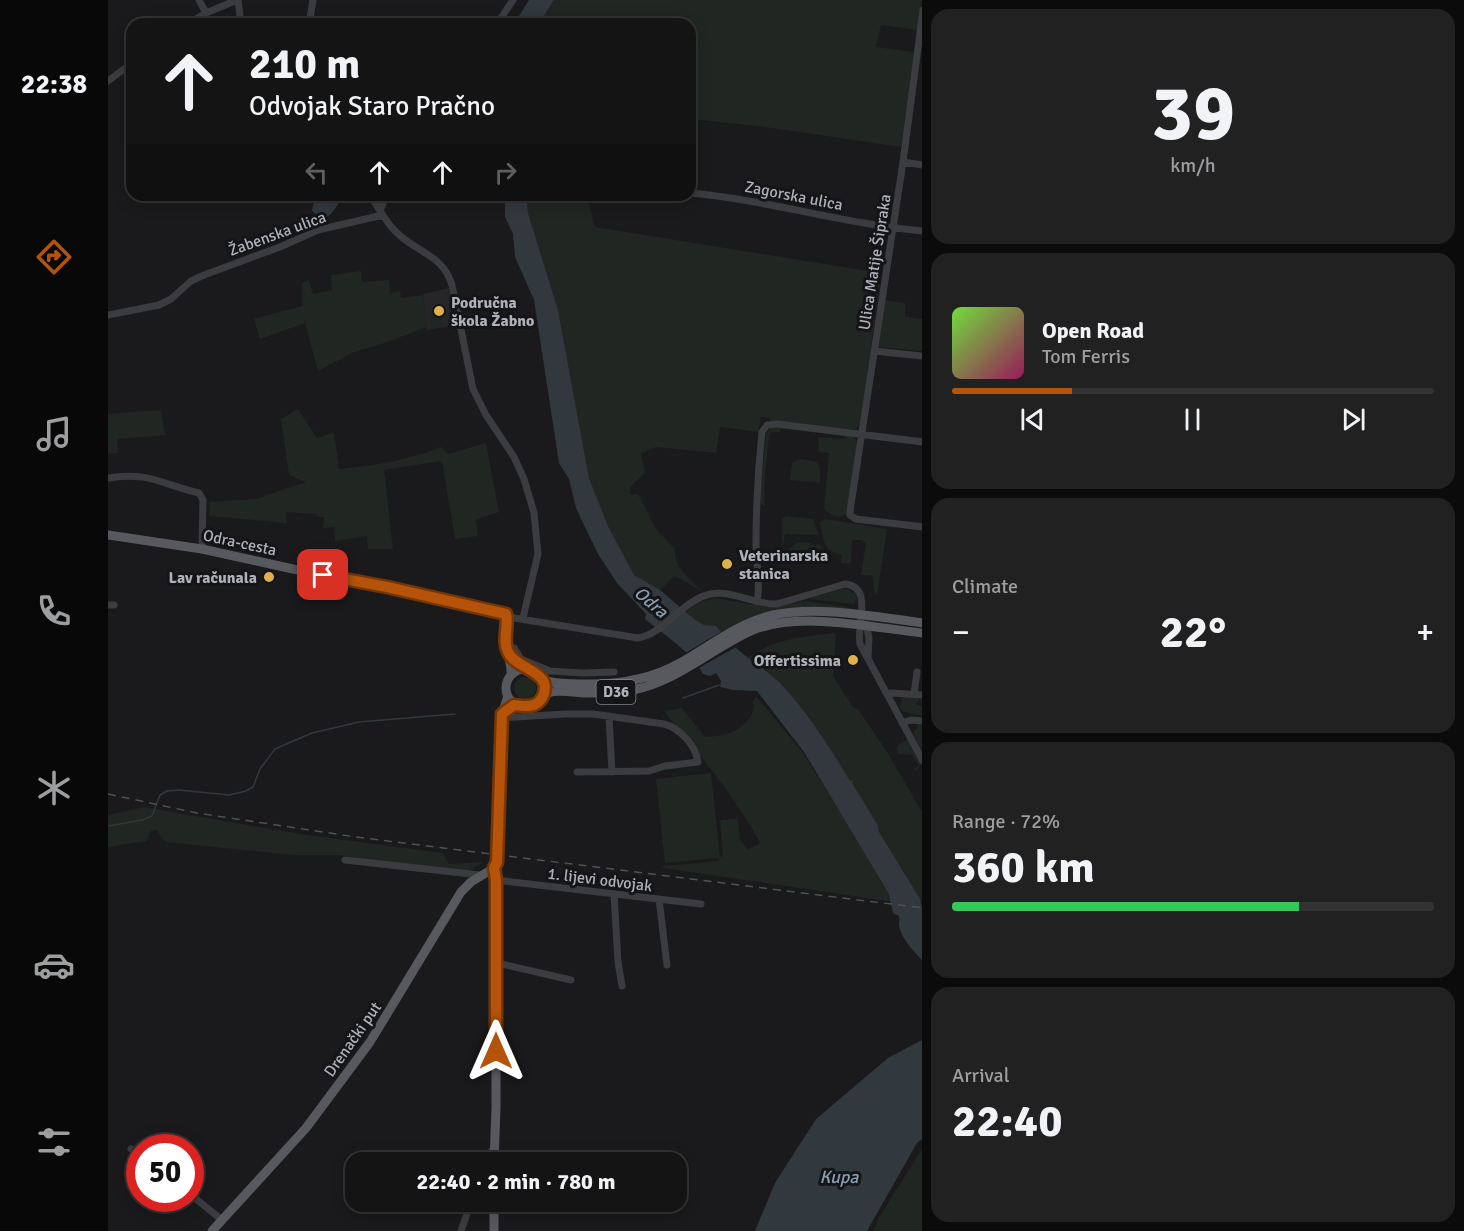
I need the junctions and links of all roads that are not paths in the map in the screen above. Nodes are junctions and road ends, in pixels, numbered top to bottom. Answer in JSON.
{"nodes":[{"id":1,"x":199,"y":0,"type":"edge"},
{"id":2,"x":238,"y":0,"type":"edge"},
{"id":3,"x":313,"y":0,"type":"edge"},
{"id":4,"x":513,"y":0,"type":"edge"},
{"id":5,"x":922,"y":10,"type":"edge"},
{"id":6,"x":206,"y":13,"type":"junction"},
{"id":7,"x":198,"y":18,"type":"edge"},
{"id":8,"x":240,"y":18,"type":"edge"},
{"id":9,"x":310,"y":18,"type":"edge"},
{"id":10,"x":502,"y":18,"type":"edge"},
{"id":11,"x":126,"y":68,"type":"edge"},
{"id":12,"x":108,"y":81,"type":"edge"},
{"id":13,"x":903,"y":162,"type":"junction"},
{"id":14,"x":922,"y":165,"type":"edge"},
{"id":15,"x":696,"y":194,"type":"edge"},
{"id":16,"x":374,"y":201,"type":"edge"},
{"id":17,"x":385,"y":201,"type":"edge"},
{"id":18,"x":382,"y":213,"type":"junction"},
{"id":19,"x":893,"y":228,"type":"junction"},
{"id":20,"x":922,"y":231,"type":"edge"},
{"id":21,"x":108,"y":315,"type":"edge"},
{"id":22,"x":874,"y":351,"type":"junction"},
{"id":23,"x":922,"y":356,"type":"edge"},
{"id":24,"x":861,"y":434,"type":"junction"},
{"id":25,"x":922,"y":442,"type":"edge"},
{"id":26,"x":108,"y":478,"type":"edge"},
{"id":27,"x":922,"y":527,"type":"edge"},
{"id":28,"x":108,"y":535,"type":"edge"},
{"id":29,"x":202,"y":549,"type":"junction"},
{"id":30,"x":757,"y":602,"type":"junction"},
{"id":31,"x":506,"y":614,"type":"junction"},
{"id":32,"x":862,"y":616,"type":"junction"},
{"id":33,"x":523,"y":618,"type":"junction"},
{"id":34,"x":922,"y":623,"type":"edge"},
{"id":35,"x":863,"y":627,"type":"junction"},
{"id":36,"x":740,"y":632,"type":"junction"},
{"id":37,"x":922,"y":633,"type":"edge"},
{"id":38,"x":506,"y":645,"type":"junction"},
{"id":39,"x":509,"y":655,"type":"junction"},
{"id":40,"x":682,"y":667,"type":"junction"},
{"id":41,"x":528,"y":669,"type":"junction"},
{"id":42,"x":614,"y":672,"type":"dead end"},
{"id":43,"x":917,"y":672,"type":"dead end"},
{"id":44,"x":511,"y":675,"type":"junction"},
{"id":45,"x":542,"y":679,"type":"junction"},
{"id":46,"x":891,"y":693,"type":"dead end"},
{"id":47,"x":543,"y":694,"type":"junction"},
{"id":48,"x":914,"y":694,"type":"junction"},
{"id":49,"x":922,"y":695,"type":"edge"},
{"id":50,"x":508,"y":696,"type":"junction"},
{"id":51,"x":517,"y":705,"type":"junction"},
{"id":52,"x":501,"y":716,"type":"junction"},
{"id":53,"x":609,"y":716,"type":"junction"},
{"id":54,"x":922,"y":721,"type":"edge"},
{"id":55,"x":902,"y":723,"type":"junction"},
{"id":56,"x":922,"y":761,"type":"edge"},
{"id":57,"x":577,"y":772,"type":"dead end"},
{"id":58,"x":612,"y":772,"type":"junction"},
{"id":59,"x":345,"y":860,"type":"dead end"},
{"id":60,"x":494,"y":868,"type":"junction"},
{"id":61,"x":483,"y":875,"type":"junction"},
{"id":62,"x":496,"y":880,"type":"junction"},
{"id":63,"x":614,"y":894,"type":"junction"},
{"id":64,"x":659,"y":900,"type":"junction"},
{"id":65,"x":701,"y":904,"type":"dead end"},
{"id":66,"x":497,"y":963,"type":"junction"},
{"id":67,"x":667,"y":965,"type":"dead end"},
{"id":68,"x":571,"y":980,"type":"dead end"},
{"id":69,"x":622,"y":986,"type":"dead end"},
{"id":70,"x":494,"y":1147,"type":"junction"},
{"id":71,"x":491,"y":1152,"type":"edge"},
{"id":72,"x":494,"y":1152,"type":"edge"},
{"id":73,"x":204,"y":1205,"type":"edge"},
{"id":74,"x":468,"y":1212,"type":"edge"},
{"id":75,"x":494,"y":1212,"type":"edge"},
{"id":76,"x":222,"y":1220,"type":"junction"},
{"id":77,"x":212,"y":1231,"type":"edge"},
{"id":78,"x":461,"y":1231,"type":"edge"},
{"id":79,"x":494,"y":1231,"type":"edge"}],
"edges":[{"from":1,"to":6,"type":"street"},
{"from":2,"to":6,"type":"street"},
{"from":2,"to":8,"type":"street"},
{"from":3,"to":9,"type":"street"},
{"from":4,"to":10,"type":"street"},
{"from":5,"to":13,"type":"street","name":"Ulica Matije Šipraka"},
{"from":6,"to":7,"type":"street"},
{"from":11,"to":12,"type":"street"},
{"from":13,"to":14,"type":"street"},
{"from":13,"to":19,"type":"street","name":"Ulica Matije Šipraka"},
{"from":15,"to":19,"type":"street","name":"Zagorska ulica"},
{"from":16,"to":18,"type":"street"},
{"from":17,"to":18,"type":"street"},
{"from":18,"to":21,"type":"street","name":"Žabenska ulica"},
{"from":18,"to":33,"type":"street"},
{"from":19,"to":20,"type":"street","name":"Zagorska ulica"},
{"from":19,"to":22,"type":"street","name":"Ulica Matije Šipraka"},
{"from":22,"to":23,"type":"street"},
{"from":22,"to":24,"type":"street","name":"Ulica Matije Šipraka"},
{"from":24,"to":25,"type":"street"},
{"from":24,"to":27,"type":"street","name":"Ulica Matije Šipraka"},
{"from":24,"to":30,"type":"street"},
{"from":26,"to":29,"type":"street"},
{"from":28,"to":29,"type":"main road","name":"Odra-cesta"},
{"from":29,"to":31,"type":"main road","name":"Odra-cesta"},
{"from":30,"to":32,"type":"street"},
{"from":30,"to":33,"type":"street","name":"Odra-cesta"},
{"from":31,"to":33,"type":"street","name":"Odra-cesta"},
{"from":31,"to":38,"type":"main road"},
{"from":32,"to":34,"type":"main road","number":"D36"},
{"from":32,"to":35,"type":"street"},
{"from":32,"to":36,"type":"main road","number":"D36"},
{"from":35,"to":36,"type":"main road","number":"D36"},
{"from":35,"to":37,"type":"main road","number":"D36"},
{"from":35,"to":55,"type":"street"},
{"from":36,"to":40,"type":"main road","number":"D36"},
{"from":38,"to":39,"type":"main road"},
{"from":38,"to":42,"type":"street"},
{"from":39,"to":41,"type":"main road","number":"D36"},
{"from":39,"to":44,"type":"main road"},
{"from":40,"to":45,"type":"main road","number":"D36"},
{"from":40,"to":47,"type":"main road","number":"D36"},
{"from":41,"to":44,"type":"main road"},
{"from":41,"to":45,"type":"main road","number":"D36"},
{"from":43,"to":48,"type":"street"},
{"from":44,"to":50,"type":"main road"},
{"from":45,"to":47,"type":"main road"},
{"from":46,"to":48,"type":"street"},
{"from":47,"to":51,"type":"main road","number":"D36"},
{"from":48,"to":49,"type":"street"},
{"from":50,"to":51,"type":"main road"},
{"from":50,"to":52,"type":"main road"},
{"from":51,"to":52,"type":"main road"},
{"from":52,"to":53,"type":"street"},
{"from":52,"to":60,"type":"main road"},
{"from":53,"to":58,"type":"street"},
{"from":53,"to":58,"type":"street"},
{"from":54,"to":55,"type":"street"},
{"from":55,"to":56,"type":"street"},
{"from":57,"to":58,"type":"street"},
{"from":59,"to":61,"type":"street"},
{"from":60,"to":61,"type":"main road","name":"Drenački put"},
{"from":60,"to":62,"type":"main road"},
{"from":61,"to":76,"type":"main road","name":"Drenački put"},
{"from":62,"to":63,"type":"street","name":"1. lijevi odvojak"},
{"from":62,"to":66,"type":"main road"},
{"from":63,"to":64,"type":"street","name":"1. lijevi odvojak"},
{"from":63,"to":69,"type":"street"},
{"from":64,"to":65,"type":"street","name":"1. lijevi odvojak"},
{"from":64,"to":67,"type":"street"},
{"from":66,"to":68,"type":"street"},
{"from":66,"to":70,"type":"main road"},
{"from":70,"to":71,"type":"street"},
{"from":70,"to":72,"type":"main road"},
{"from":73,"to":76,"type":"street"},
{"from":74,"to":78,"type":"street"},
{"from":75,"to":79,"type":"main road"},
{"from":76,"to":77,"type":"main road","name":"Drenački put"}]}
